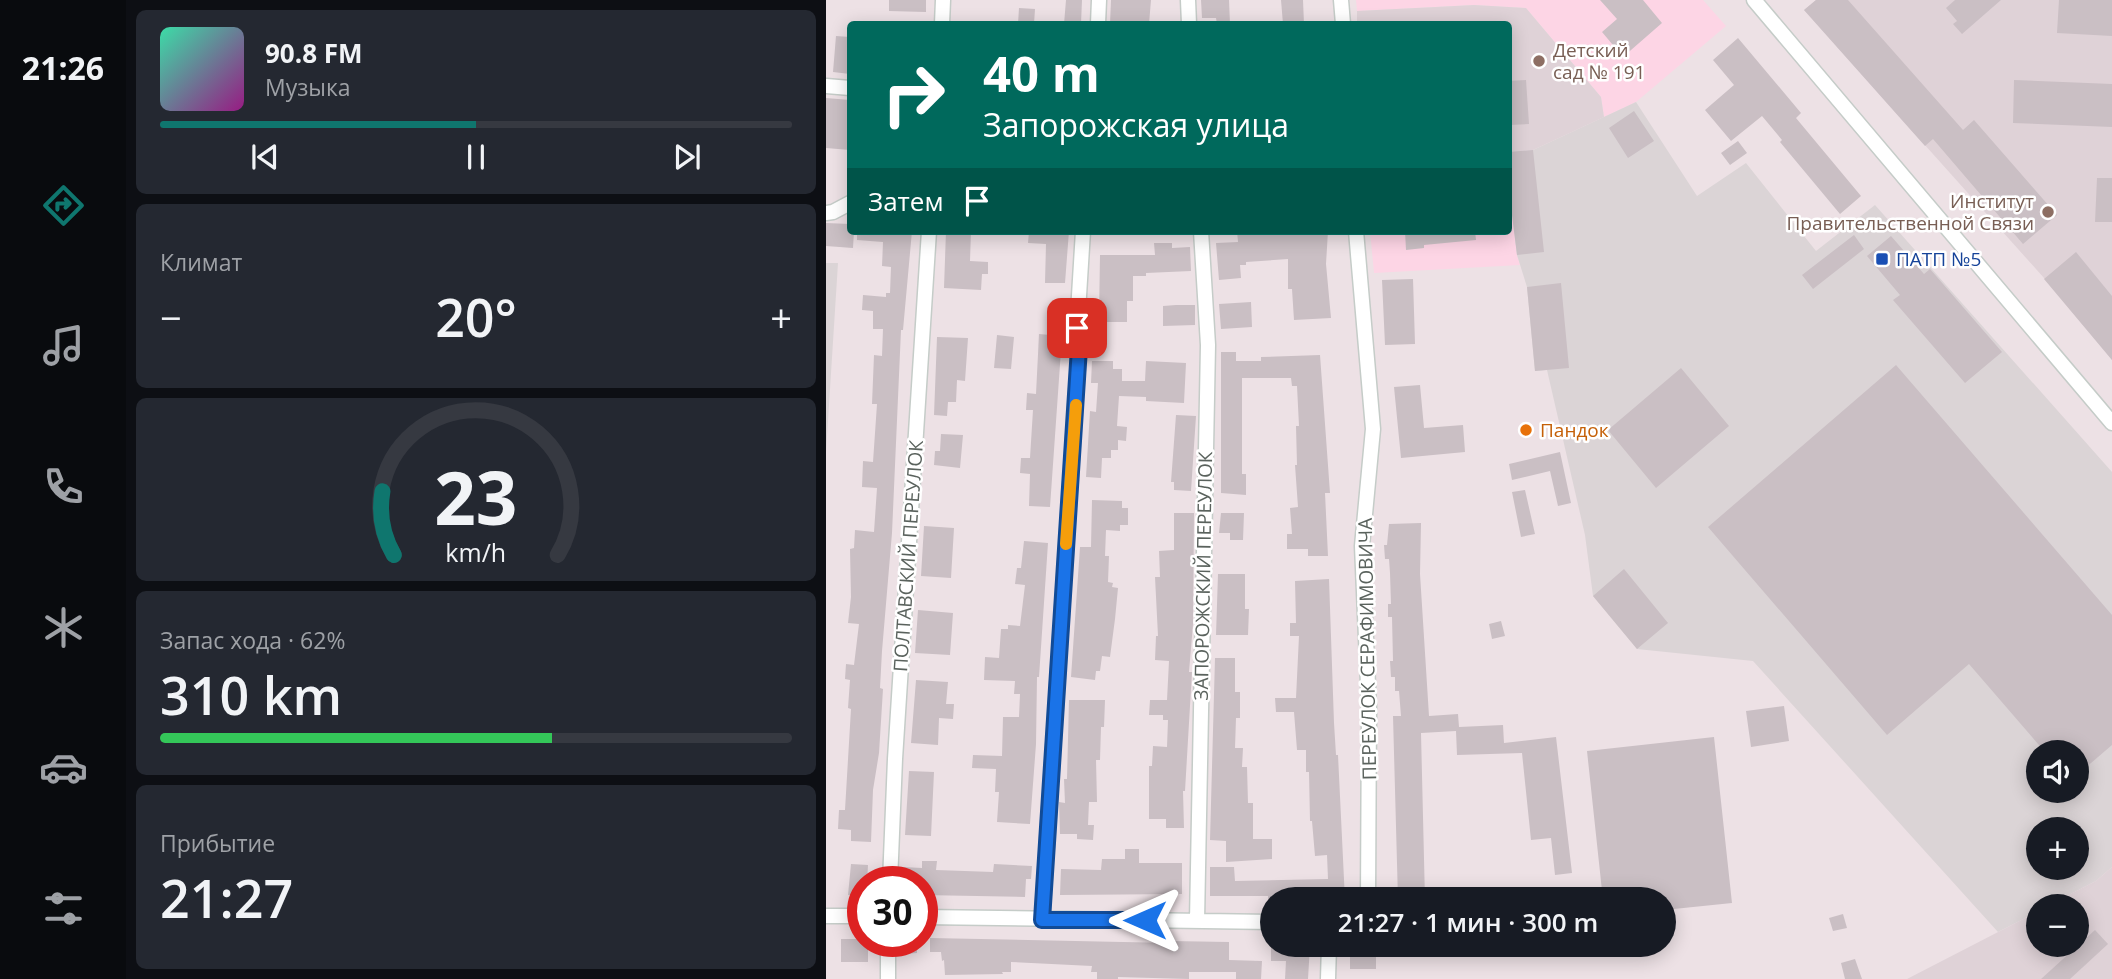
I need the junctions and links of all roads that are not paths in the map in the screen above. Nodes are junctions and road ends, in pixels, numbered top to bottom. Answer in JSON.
{"nodes":[{"id":1,"x":943,"y":0,"type":"edge"},
{"id":2,"x":1100,"y":0,"type":"edge"},
{"id":3,"x":1188,"y":0,"type":"edge"},
{"id":4,"x":1341,"y":0,"type":"edge"},
{"id":5,"x":1754,"y":0,"type":"edge"},
{"id":6,"x":942,"y":21,"type":"edge"},
{"id":7,"x":1098,"y":21,"type":"edge"},
{"id":8,"x":1189,"y":21,"type":"edge"},
{"id":9,"x":1343,"y":21,"type":"edge"},
{"id":10,"x":826,"y":86,"type":"edge"},
{"id":11,"x":847,"y":88,"type":"edge"},
{"id":12,"x":847,"y":205,"type":"edge"},
{"id":13,"x":826,"y":213,"type":"edge"},
{"id":14,"x":929,"y":235,"type":"edge"},
{"id":15,"x":1083,"y":235,"type":"edge"},
{"id":16,"x":1201,"y":235,"type":"edge"},
{"id":17,"x":1356,"y":235,"type":"edge"},
{"id":18,"x":2112,"y":423,"type":"edge"},
{"id":19,"x":891,"y":866,"type":"edge"},
{"id":20,"x":1368,"y":887,"type":"edge"},
{"id":21,"x":826,"y":916,"type":"edge"},
{"id":22,"x":847,"y":916,"type":"edge"},
{"id":23,"x":938,"y":917,"type":"edge"},
{"id":24,"x":1042,"y":920,"type":"junction"},
{"id":25,"x":1197,"y":921,"type":"junction"},
{"id":26,"x":1260,"y":922,"type":"edge"},
{"id":27,"x":888,"y":957,"type":"edge"},
{"id":28,"x":1329,"y":957,"type":"edge"},
{"id":29,"x":888,"y":979,"type":"edge"},
{"id":30,"x":1328,"y":979,"type":"edge"}],
"edges":[{"from":1,"to":6,"type":"street"},
{"from":2,"to":7,"type":"street"},
{"from":3,"to":8,"type":"street"},
{"from":4,"to":9,"type":"street"},
{"from":5,"to":18,"type":"street"},
{"from":10,"to":11,"type":"street"},
{"from":12,"to":13,"type":"street"},
{"from":14,"to":19,"type":"street","name":"ПОЛТАВСКИЙ ПЕРЕУЛОК"},
{"from":15,"to":24,"type":"street"},
{"from":16,"to":25,"type":"street","name":"ЗАПОРОЖСКИЙ ПЕРЕУЛОК"},
{"from":17,"to":20,"type":"street","name":"ПЕРЕУЛОК СЕРАФИМОВИЧА"},
{"from":21,"to":22,"type":"street"},
{"from":23,"to":24,"type":"street"},
{"from":24,"to":25,"type":"street"},
{"from":25,"to":26,"type":"street"},
{"from":27,"to":29,"type":"street"},
{"from":28,"to":30,"type":"street"}]}
